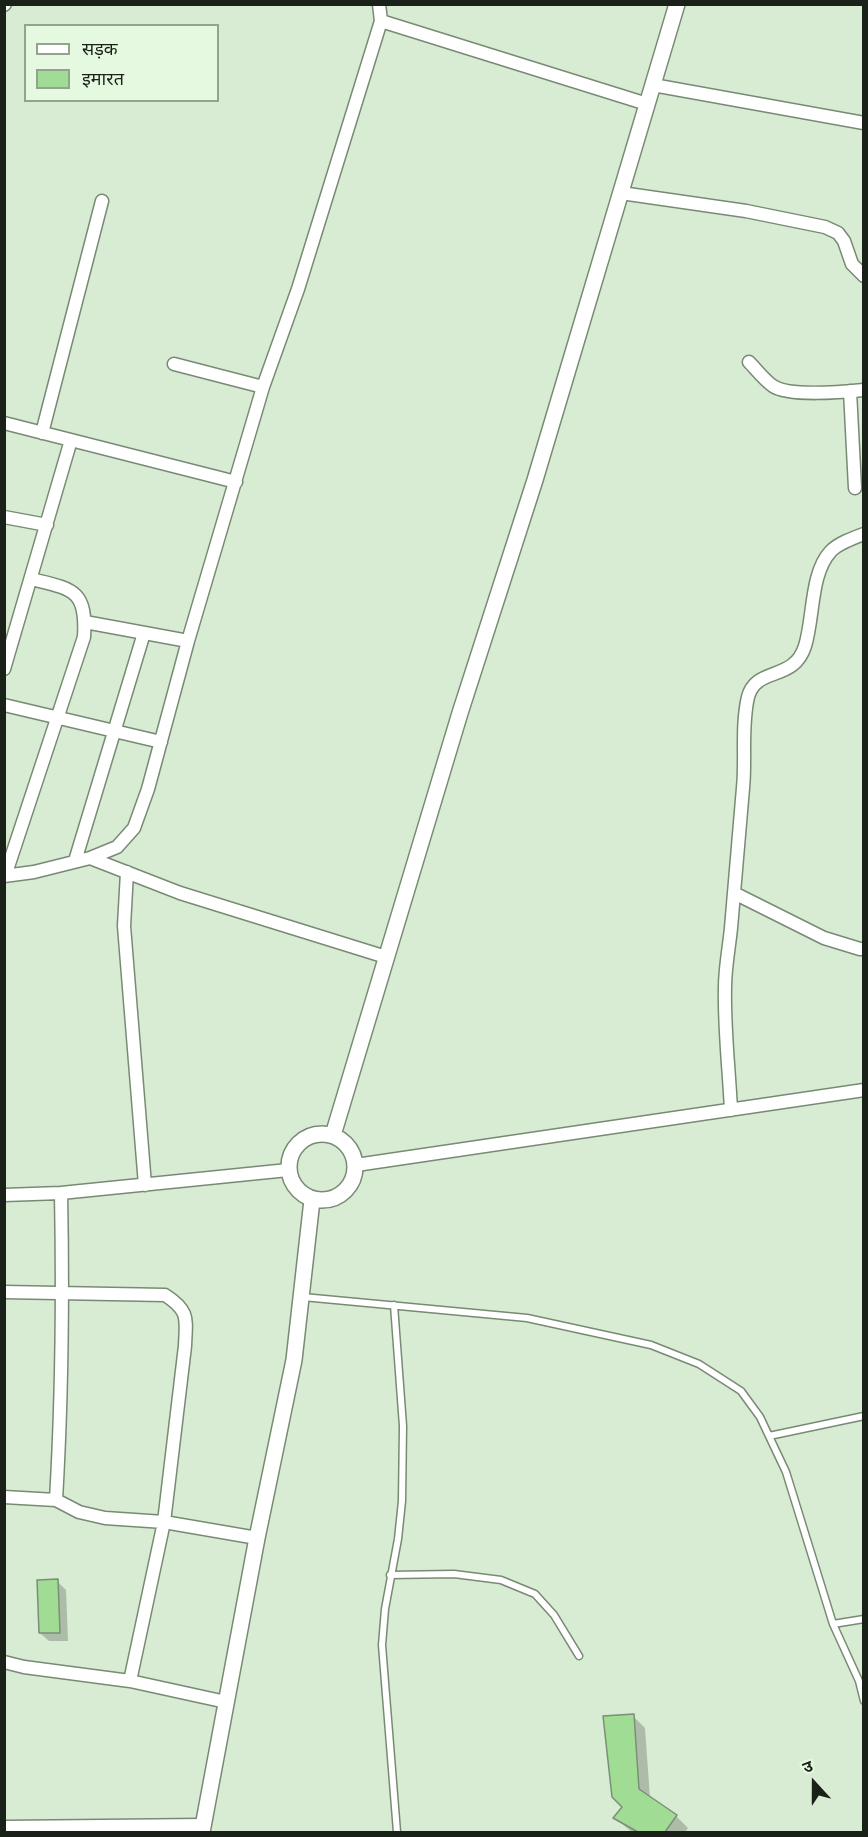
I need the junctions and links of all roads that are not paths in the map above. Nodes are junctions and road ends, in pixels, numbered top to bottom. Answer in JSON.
{"nodes":[{"id":1,"x":379,"y":4,"type":"edge"},
{"id":2,"x":677,"y":4,"type":"edge"},
{"id":3,"x":381,"y":21,"type":"junction"},
{"id":4,"x":653,"y":85,"type":"junction"},
{"id":5,"x":647,"y":104,"type":"junction"},
{"id":6,"x":864,"y":123,"type":"edge"},
{"id":7,"x":621,"y":193,"type":"junction"},
{"id":8,"x":102,"y":201,"type":"dead end"},
{"id":9,"x":864,"y":276,"type":"edge"},
{"id":10,"x":749,"y":362,"type":"dead end"},
{"id":11,"x":174,"y":364,"type":"dead end"},
{"id":12,"x":263,"y":387,"type":"junction"},
{"id":13,"x":864,"y":390,"type":"edge"},
{"id":14,"x":850,"y":391,"type":"junction"},
{"id":15,"x":4,"y":423,"type":"edge"},
{"id":16,"x":42,"y":433,"type":"junction"},
{"id":17,"x":71,"y":440,"type":"junction"},
{"id":18,"x":236,"y":482,"type":"junction"},
{"id":19,"x":855,"y":488,"type":"dead end"},
{"id":20,"x":4,"y":517,"type":"edge"},
{"id":21,"x":47,"y":525,"type":"junction"},
{"id":22,"x":864,"y":534,"type":"edge"},
{"id":23,"x":31,"y":579,"type":"junction"},
{"id":24,"x":85,"y":622,"type":"junction"},
{"id":25,"x":144,"y":633,"type":"junction"},
{"id":26,"x":188,"y":641,"type":"junction"},
{"id":27,"x":4,"y":669,"type":"edge"},
{"id":28,"x":4,"y":705,"type":"edge"},
{"id":29,"x":56,"y":718,"type":"junction"},
{"id":30,"x":115,"y":730,"type":"junction"},
{"id":31,"x":161,"y":742,"type":"junction"},
{"id":32,"x":90,"y":858,"type":"junction"},
{"id":33,"x":75,"y":861,"type":"junction"},
{"id":34,"x":127,"y":872,"type":"junction"},
{"id":35,"x":5,"y":876,"type":"edge"},
{"id":36,"x":734,"y":893,"type":"junction"},
{"id":37,"x":864,"y":949,"type":"edge"},
{"id":38,"x":386,"y":957,"type":"junction"},
{"id":39,"x":864,"y":1090,"type":"edge"},
{"id":40,"x":731,"y":1110,"type":"junction"},
{"id":41,"x":333,"y":1135,"type":"junction"},
{"id":42,"x":356,"y":1164,"type":"junction"},
{"id":43,"x":288,"y":1170,"type":"junction"},
{"id":44,"x":145,"y":1185,"type":"junction"},
{"id":45,"x":61,"y":1193,"type":"junction"},
{"id":46,"x":4,"y":1195,"type":"edge"},
{"id":47,"x":312,"y":1200,"type":"junction"},
{"id":48,"x":4,"y":1292,"type":"edge"},
{"id":49,"x":63,"y":1292,"type":"junction"},
{"id":50,"x":302,"y":1296,"type":"junction"},
{"id":51,"x":394,"y":1305,"type":"junction"},
{"id":52,"x":864,"y":1416,"type":"edge"},
{"id":53,"x":769,"y":1436,"type":"junction"},
{"id":54,"x":4,"y":1497,"type":"edge"},
{"id":55,"x":56,"y":1500,"type":"junction"},
{"id":56,"x":164,"y":1522,"type":"junction"},
{"id":57,"x":257,"y":1538,"type":"junction"},
{"id":58,"x":390,"y":1575,"type":"junction"},
{"id":59,"x":864,"y":1619,"type":"edge"},
{"id":60,"x":833,"y":1624,"type":"junction"},
{"id":61,"x":579,"y":1656,"type":"dead end"},
{"id":62,"x":4,"y":1662,"type":"edge"},
{"id":63,"x":130,"y":1682,"type":"junction"},
{"id":64,"x":864,"y":1701,"type":"edge"},
{"id":65,"x":226,"y":1702,"type":"junction"},
{"id":66,"x":4,"y":1827,"type":"edge"},
{"id":67,"x":203,"y":1829,"type":"edge"},
{"id":68,"x":47,"y":1830,"type":"edge"},
{"id":69,"x":397,"y":1833,"type":"edge"}],
"edges":[{"from":1,"to":3,"type":"street"},
{"from":2,"to":4,"type":"street"},
{"from":3,"to":5,"type":"street"},
{"from":3,"to":12,"type":"street"},
{"from":4,"to":5,"type":"street"},
{"from":4,"to":6,"type":"street"},
{"from":5,"to":7,"type":"street"},
{"from":7,"to":9,"type":"street"},
{"from":7,"to":38,"type":"street"},
{"from":8,"to":16,"type":"street"},
{"from":10,"to":14,"type":"street"},
{"from":11,"to":12,"type":"street"},
{"from":12,"to":18,"type":"street"},
{"from":13,"to":14,"type":"street"},
{"from":14,"to":19,"type":"street"},
{"from":15,"to":16,"type":"street"},
{"from":16,"to":17,"type":"street"},
{"from":17,"to":18,"type":"street"},
{"from":17,"to":21,"type":"street"},
{"from":18,"to":26,"type":"street"},
{"from":20,"to":21,"type":"street"},
{"from":21,"to":23,"type":"street"},
{"from":22,"to":36,"type":"street"},
{"from":23,"to":24,"type":"street"},
{"from":23,"to":27,"type":"street"},
{"from":24,"to":25,"type":"street"},
{"from":24,"to":29,"type":"street"},
{"from":25,"to":26,"type":"street"},
{"from":25,"to":30,"type":"street"},
{"from":26,"to":31,"type":"street"},
{"from":28,"to":29,"type":"street"},
{"from":29,"to":30,"type":"street"},
{"from":29,"to":35,"type":"street"},
{"from":30,"to":31,"type":"street"},
{"from":30,"to":33,"type":"street"},
{"from":31,"to":32,"type":"street"},
{"from":32,"to":33,"type":"street"},
{"from":32,"to":34,"type":"street"},
{"from":33,"to":35,"type":"street"},
{"from":34,"to":38,"type":"street"},
{"from":34,"to":44,"type":"street"},
{"from":36,"to":37,"type":"street"},
{"from":36,"to":40,"type":"street"},
{"from":38,"to":41,"type":"street"},
{"from":39,"to":40,"type":"street"},
{"from":40,"to":42,"type":"street"},
{"from":41,"to":42,"type":"street"},
{"from":41,"to":43,"type":"street"},
{"from":42,"to":47,"type":"street"},
{"from":43,"to":44,"type":"street"},
{"from":43,"to":47,"type":"street"},
{"from":44,"to":45,"type":"street"},
{"from":45,"to":46,"type":"street"},
{"from":45,"to":49,"type":"street"},
{"from":47,"to":50,"type":"street"},
{"from":48,"to":49,"type":"street"},
{"from":49,"to":55,"type":"street"},
{"from":49,"to":56,"type":"street"},
{"from":50,"to":51,"type":"lane"},
{"from":50,"to":57,"type":"street"},
{"from":51,"to":53,"type":"lane"},
{"from":51,"to":58,"type":"lane"},
{"from":52,"to":53,"type":"lane"},
{"from":53,"to":60,"type":"lane"},
{"from":54,"to":55,"type":"street"},
{"from":55,"to":56,"type":"street"},
{"from":56,"to":57,"type":"street"},
{"from":56,"to":63,"type":"street"},
{"from":57,"to":65,"type":"street"},
{"from":58,"to":61,"type":"lane"},
{"from":58,"to":69,"type":"lane"},
{"from":59,"to":60,"type":"lane"},
{"from":60,"to":64,"type":"lane"},
{"from":62,"to":63,"type":"street"},
{"from":63,"to":65,"type":"street"},
{"from":65,"to":67,"type":"street"},
{"from":66,"to":68,"type":"street"},
{"from":67,"to":68,"type":"street"}]}
